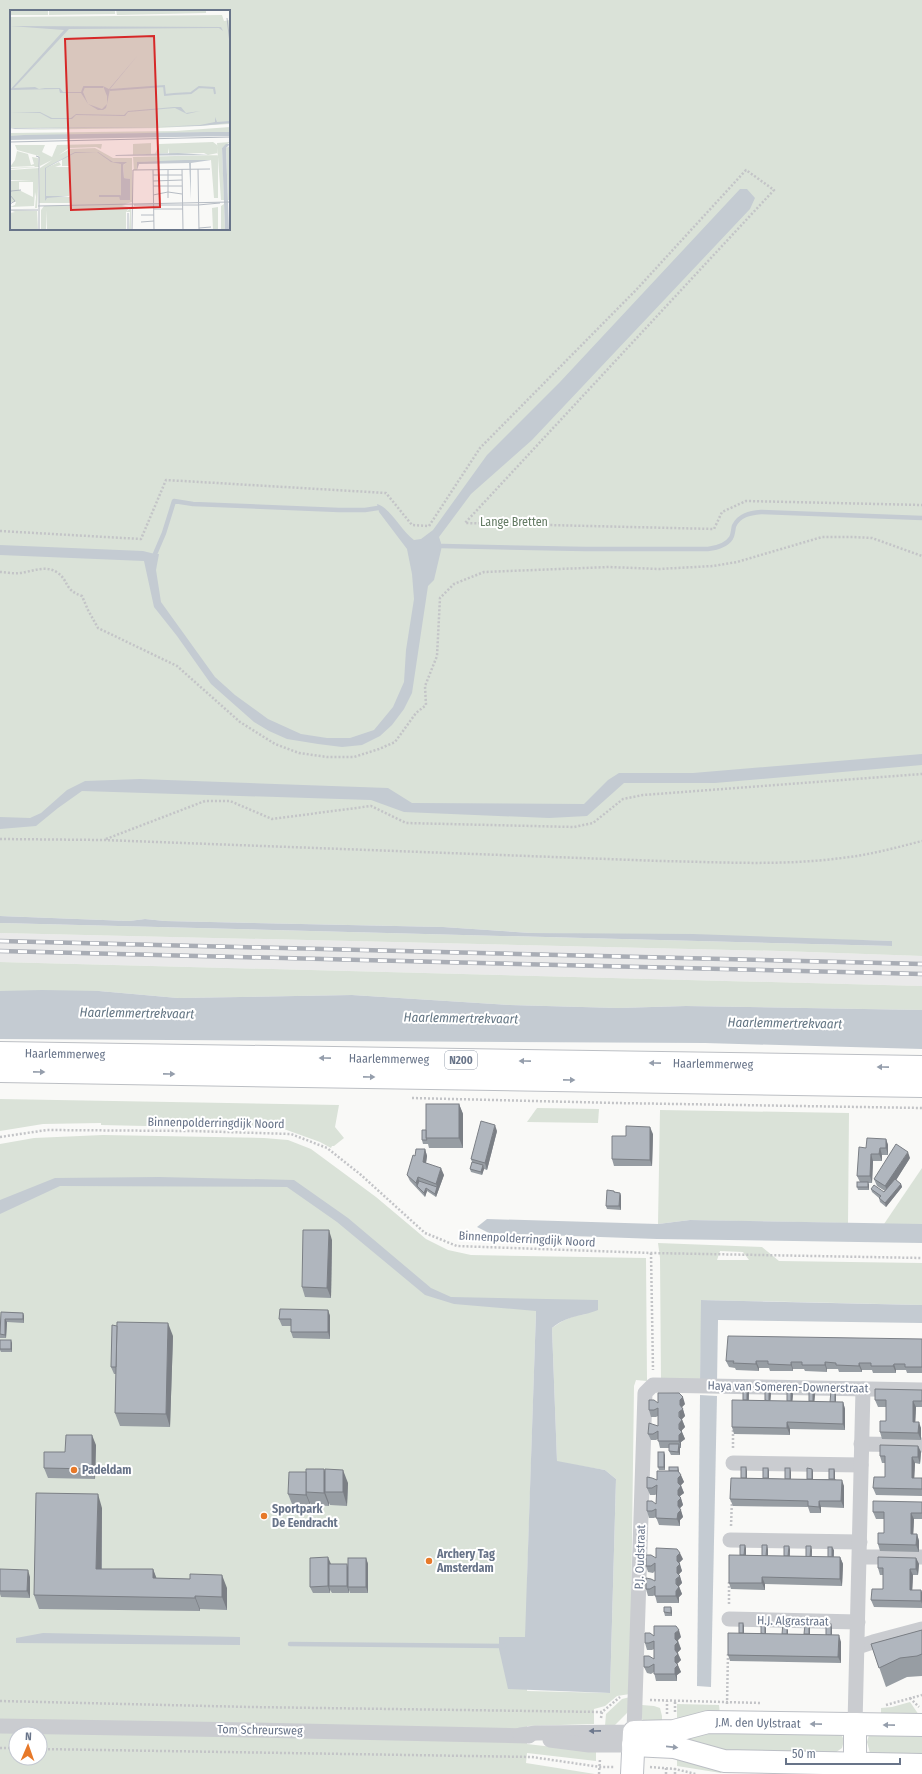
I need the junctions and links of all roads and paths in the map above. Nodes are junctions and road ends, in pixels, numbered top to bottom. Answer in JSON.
{"nodes":[{"id":1,"x":922,"y":505,"type":"edge"},
{"id":2,"x":0,"y":531,"type":"edge"},
{"id":3,"x":922,"y":556,"type":"edge"},
{"id":4,"x":0,"y":572,"type":"edge"},
{"id":5,"x":922,"y":774,"type":"edge"},
{"id":6,"x":0,"y":839,"type":"edge"},
{"id":7,"x":104,"y":840,"type":"junction"},
{"id":8,"x":922,"y":841,"type":"edge"},
{"id":9,"x":0,"y":1053,"type":"edge"},
{"id":10,"x":922,"y":1067,"type":"edge"},
{"id":11,"x":0,"y":1071,"type":"edge"},
{"id":12,"x":922,"y":1086,"type":"edge"},
{"id":13,"x":616,"y":1103,"type":"dead end"},
{"id":14,"x":922,"y":1108,"type":"edge"},
{"id":15,"x":0,"y":1137,"type":"edge"},
{"id":16,"x":651,"y":1253,"type":"junction"},
{"id":17,"x":922,"y":1258,"type":"edge"},
{"id":18,"x":653,"y":1385,"type":"junction"},
{"id":19,"x":862,"y":1389,"type":"junction"},
{"id":20,"x":922,"y":1390,"type":"edge"},
{"id":21,"x":734,"y":1425,"type":"edge"},
{"id":22,"x":861,"y":1444,"type":"junction"},
{"id":23,"x":922,"y":1445,"type":"edge"},
{"id":24,"x":733,"y":1463,"type":"joint"},
{"id":25,"x":861,"y":1465,"type":"junction"},
{"id":26,"x":732,"y":1494,"type":"edge"},
{"id":27,"x":860,"y":1502,"type":"junction"},
{"id":28,"x":876,"y":1502,"type":"edge"},
{"id":29,"x":730,"y":1540,"type":"joint"},
{"id":30,"x":860,"y":1549,"type":"junction"},
{"id":31,"x":922,"y":1558,"type":"edge"},
{"id":32,"x":730,"y":1579,"type":"edge"},
{"id":33,"x":729,"y":1619,"type":"joint"},
{"id":34,"x":858,"y":1622,"type":"junction"},
{"id":35,"x":922,"y":1629,"type":"edge"},
{"id":36,"x":858,"y":1647,"type":"junction"},
{"id":37,"x":728,"y":1649,"type":"edge"},
{"id":38,"x":922,"y":1695,"type":"edge"},
{"id":39,"x":910,"y":1698,"type":"junction"},
{"id":40,"x":636,"y":1700,"type":"junction"},
{"id":41,"x":0,"y":1701,"type":"edge"},
{"id":42,"x":765,"y":1703,"type":"dead end"},
{"id":43,"x":883,"y":1706,"type":"dead end"},
{"id":44,"x":922,"y":1710,"type":"edge"},
{"id":45,"x":602,"y":1712,"type":"dead end"},
{"id":46,"x":726,"y":1712,"type":"junction"},
{"id":47,"x":856,"y":1724,"type":"junction"},
{"id":48,"x":922,"y":1725,"type":"edge"},
{"id":49,"x":0,"y":1726,"type":"edge"},
{"id":50,"x":634,"y":1738,"type":"junction"},
{"id":51,"x":48,"y":1749,"type":"edge"},
{"id":52,"x":922,"y":1765,"type":"edge"},
{"id":53,"x":855,"y":1769,"type":"edge"},
{"id":54,"x":599,"y":1774,"type":"edge"},
{"id":55,"x":632,"y":1774,"type":"edge"},
{"id":56,"x":666,"y":1774,"type":"edge"},
{"id":57,"x":697,"y":1774,"type":"edge"}],
"edges":[{"from":1,"to":2,"type":"path"},
{"from":3,"to":4,"type":"path"},
{"from":5,"to":7,"type":"path"},
{"from":6,"to":7,"type":"path"},
{"from":7,"to":8,"type":"path"},
{"from":10,"to":9,"type":"main road","name":"Haarlemmerweg","number":"N200","one_way":true},
{"from":11,"to":12,"type":"main road","name":"Haarlemmerweg","number":"N200","one_way":true},
{"from":13,"to":14,"type":"path"},
{"from":15,"to":16,"type":"path","name":"Binnenpolderringdijk Noord"},
{"from":16,"to":17,"type":"path","name":"Binnenpolderringdijk Noord"},
{"from":16,"to":18,"type":"path"},
{"from":18,"to":19,"type":"street","name":"Haya van Someren-Downerstraat"},
{"from":18,"to":40,"type":"street","name":"P.J. Oudstraat"},
{"from":19,"to":20,"type":"street","name":"Haya van Someren-Downerstraat"},
{"from":19,"to":22,"type":"street"},
{"from":21,"to":24,"type":"path"},
{"from":22,"to":23,"type":"street"},
{"from":22,"to":25,"type":"street"},
{"from":24,"to":25,"type":"street"},
{"from":25,"to":27,"type":"street"},
{"from":26,"to":29,"type":"path"},
{"from":27,"to":28,"type":"street"},
{"from":27,"to":30,"type":"street"},
{"from":29,"to":30,"type":"street"},
{"from":30,"to":31,"type":"street"},
{"from":30,"to":34,"type":"street"},
{"from":32,"to":33,"type":"path"},
{"from":33,"to":34,"type":"street","name":"H.J. Algrastraat"},
{"from":34,"to":36,"type":"street"},
{"from":35,"to":36,"type":"street"},
{"from":36,"to":47,"type":"street"},
{"from":37,"to":46,"type":"path"},
{"from":38,"to":39,"type":"path"},
{"from":39,"to":43,"type":"path"},
{"from":39,"to":44,"type":"path"},
{"from":40,"to":46,"type":"path"},
{"from":40,"to":50,"type":"street","name":"P.J. Oudstraat"},
{"from":41,"to":45,"type":"path"},
{"from":42,"to":46,"type":"path"},
{"from":47,"to":46,"type":"main road","name":"J.M. den Uylstraat","one_way":true},
{"from":46,"to":50,"type":"main road","name":"J.M. den Uylstraat"},
{"from":48,"to":47,"type":"main road","name":"J.M. den Uylstraat","one_way":true},
{"from":47,"to":53,"type":"main road"},
{"from":49,"to":50,"type":"street","name":"Tom Schreursweg"},
{"from":50,"to":53,"type":"main road","one_way":true},
{"from":50,"to":55,"type":"main road"},
{"from":51,"to":54,"type":"path"},
{"from":52,"to":53,"type":"main road"},
{"from":56,"to":57,"type":"path"}]}
